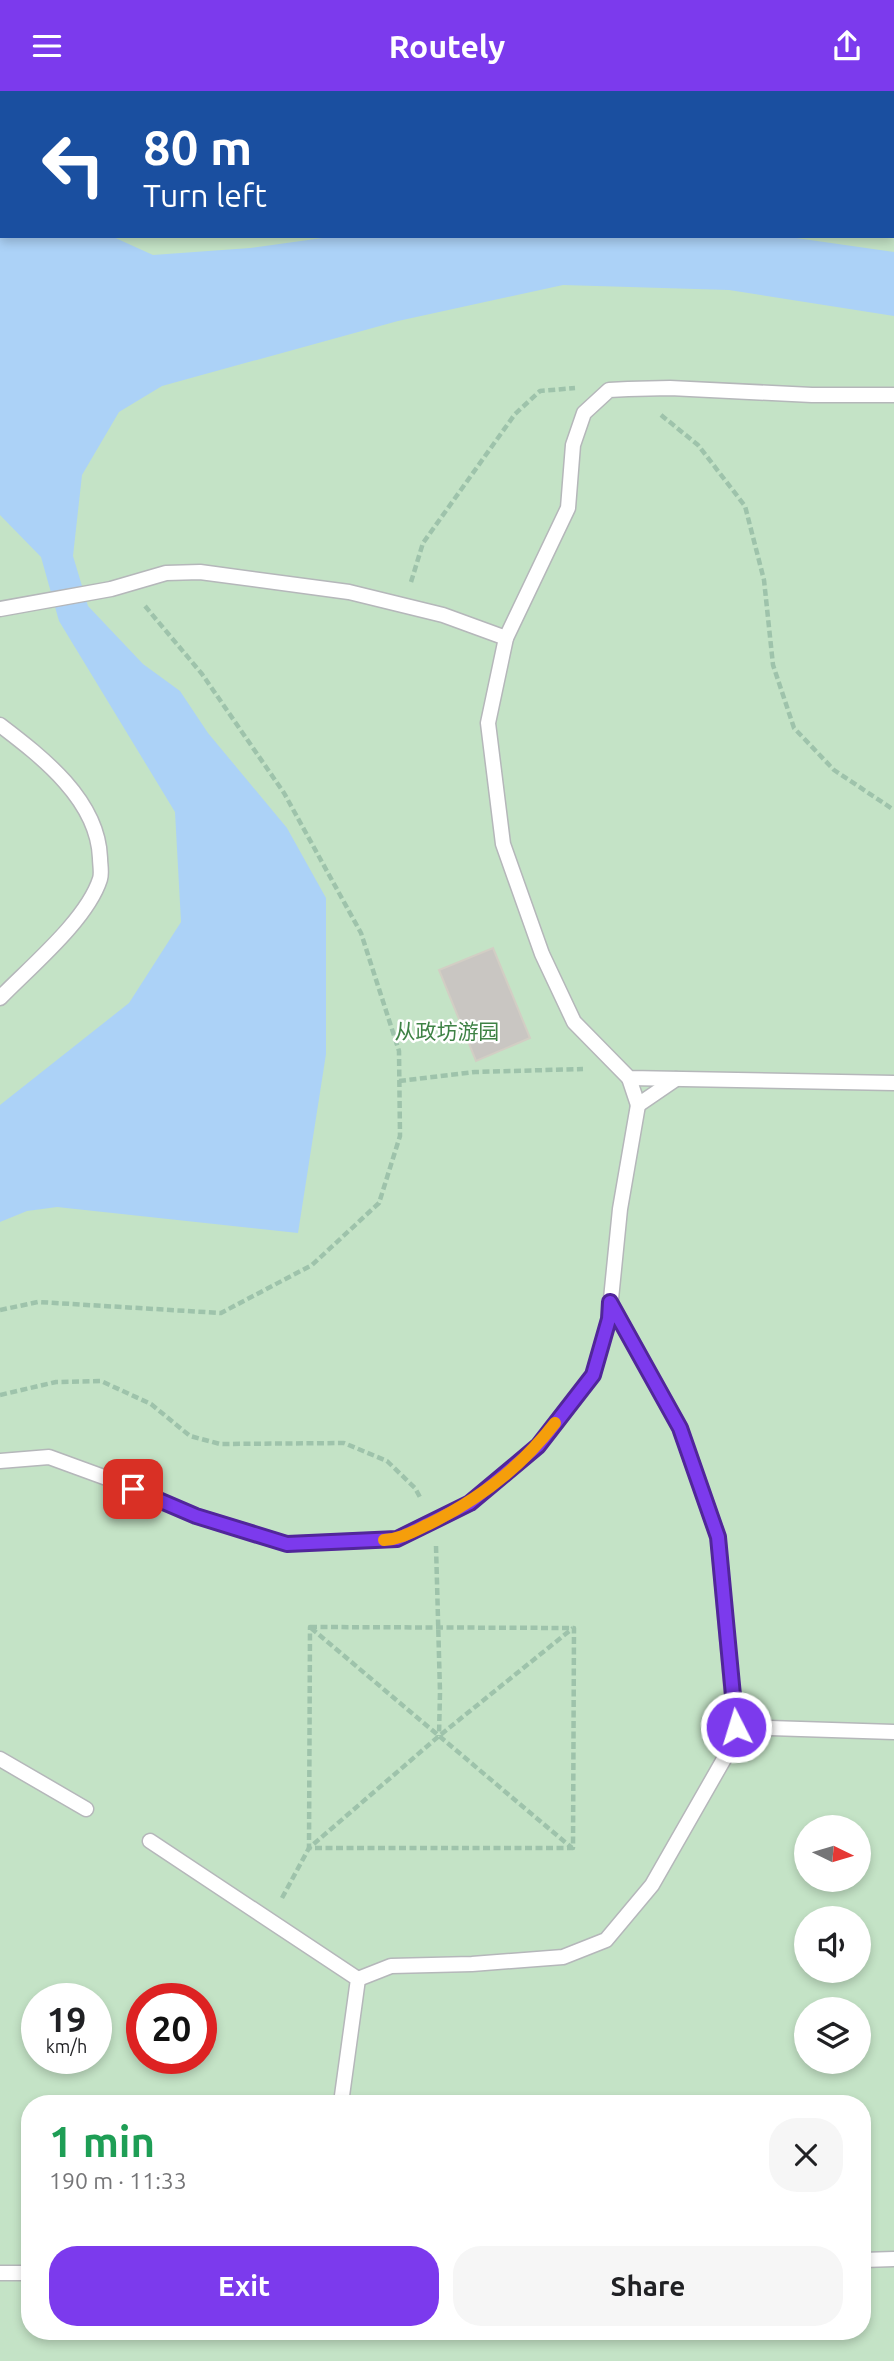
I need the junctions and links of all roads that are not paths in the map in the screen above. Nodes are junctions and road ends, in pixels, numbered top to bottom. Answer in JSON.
{"nodes":[{"id":1,"x":894,"y":395,"type":"edge"},
{"id":2,"x":0,"y":609,"type":"edge"},
{"id":3,"x":506,"y":638,"type":"junction"},
{"id":4,"x":0,"y":725,"type":"edge"},
{"id":5,"x":0,"y":998,"type":"edge"},
{"id":6,"x":624,"y":1073,"type":"junction"},
{"id":7,"x":676,"y":1079,"type":"junction"},
{"id":8,"x":894,"y":1083,"type":"edge"},
{"id":9,"x":638,"y":1105,"type":"junction"},
{"id":10,"x":610,"y":1302,"type":"junction"},
{"id":11,"x":0,"y":1461,"type":"edge"},
{"id":12,"x":736,"y":1727,"type":"junction"},
{"id":13,"x":894,"y":1732,"type":"edge"},
{"id":14,"x":0,"y":1759,"type":"edge"},
{"id":15,"x":86,"y":1809,"type":"dead end"},
{"id":16,"x":150,"y":1841,"type":"dead end"},
{"id":17,"x":358,"y":1979,"type":"junction"},
{"id":18,"x":342,"y":2095,"type":"edge"},
{"id":19,"x":894,"y":2259,"type":"edge"},
{"id":20,"x":871,"y":2260,"type":"edge"},
{"id":21,"x":0,"y":2273,"type":"edge"},
{"id":22,"x":21,"y":2273,"type":"edge"}],
"edges":[{"from":1,"to":3,"type":"lane"},
{"from":2,"to":3,"type":"lane"},
{"from":3,"to":6,"type":"lane"},
{"from":4,"to":5,"type":"lane"},
{"from":6,"to":7,"type":"lane"},
{"from":6,"to":9,"type":"lane"},
{"from":7,"to":8,"type":"lane"},
{"from":7,"to":9,"type":"lane"},
{"from":9,"to":10,"type":"lane"},
{"from":10,"to":11,"type":"lane"},
{"from":10,"to":12,"type":"lane"},
{"from":12,"to":13,"type":"lane"},
{"from":12,"to":17,"type":"lane"},
{"from":14,"to":15,"type":"lane"},
{"from":16,"to":17,"type":"lane"},
{"from":17,"to":18,"type":"lane"},
{"from":19,"to":20,"type":"lane"},
{"from":21,"to":22,"type":"lane"}]}
